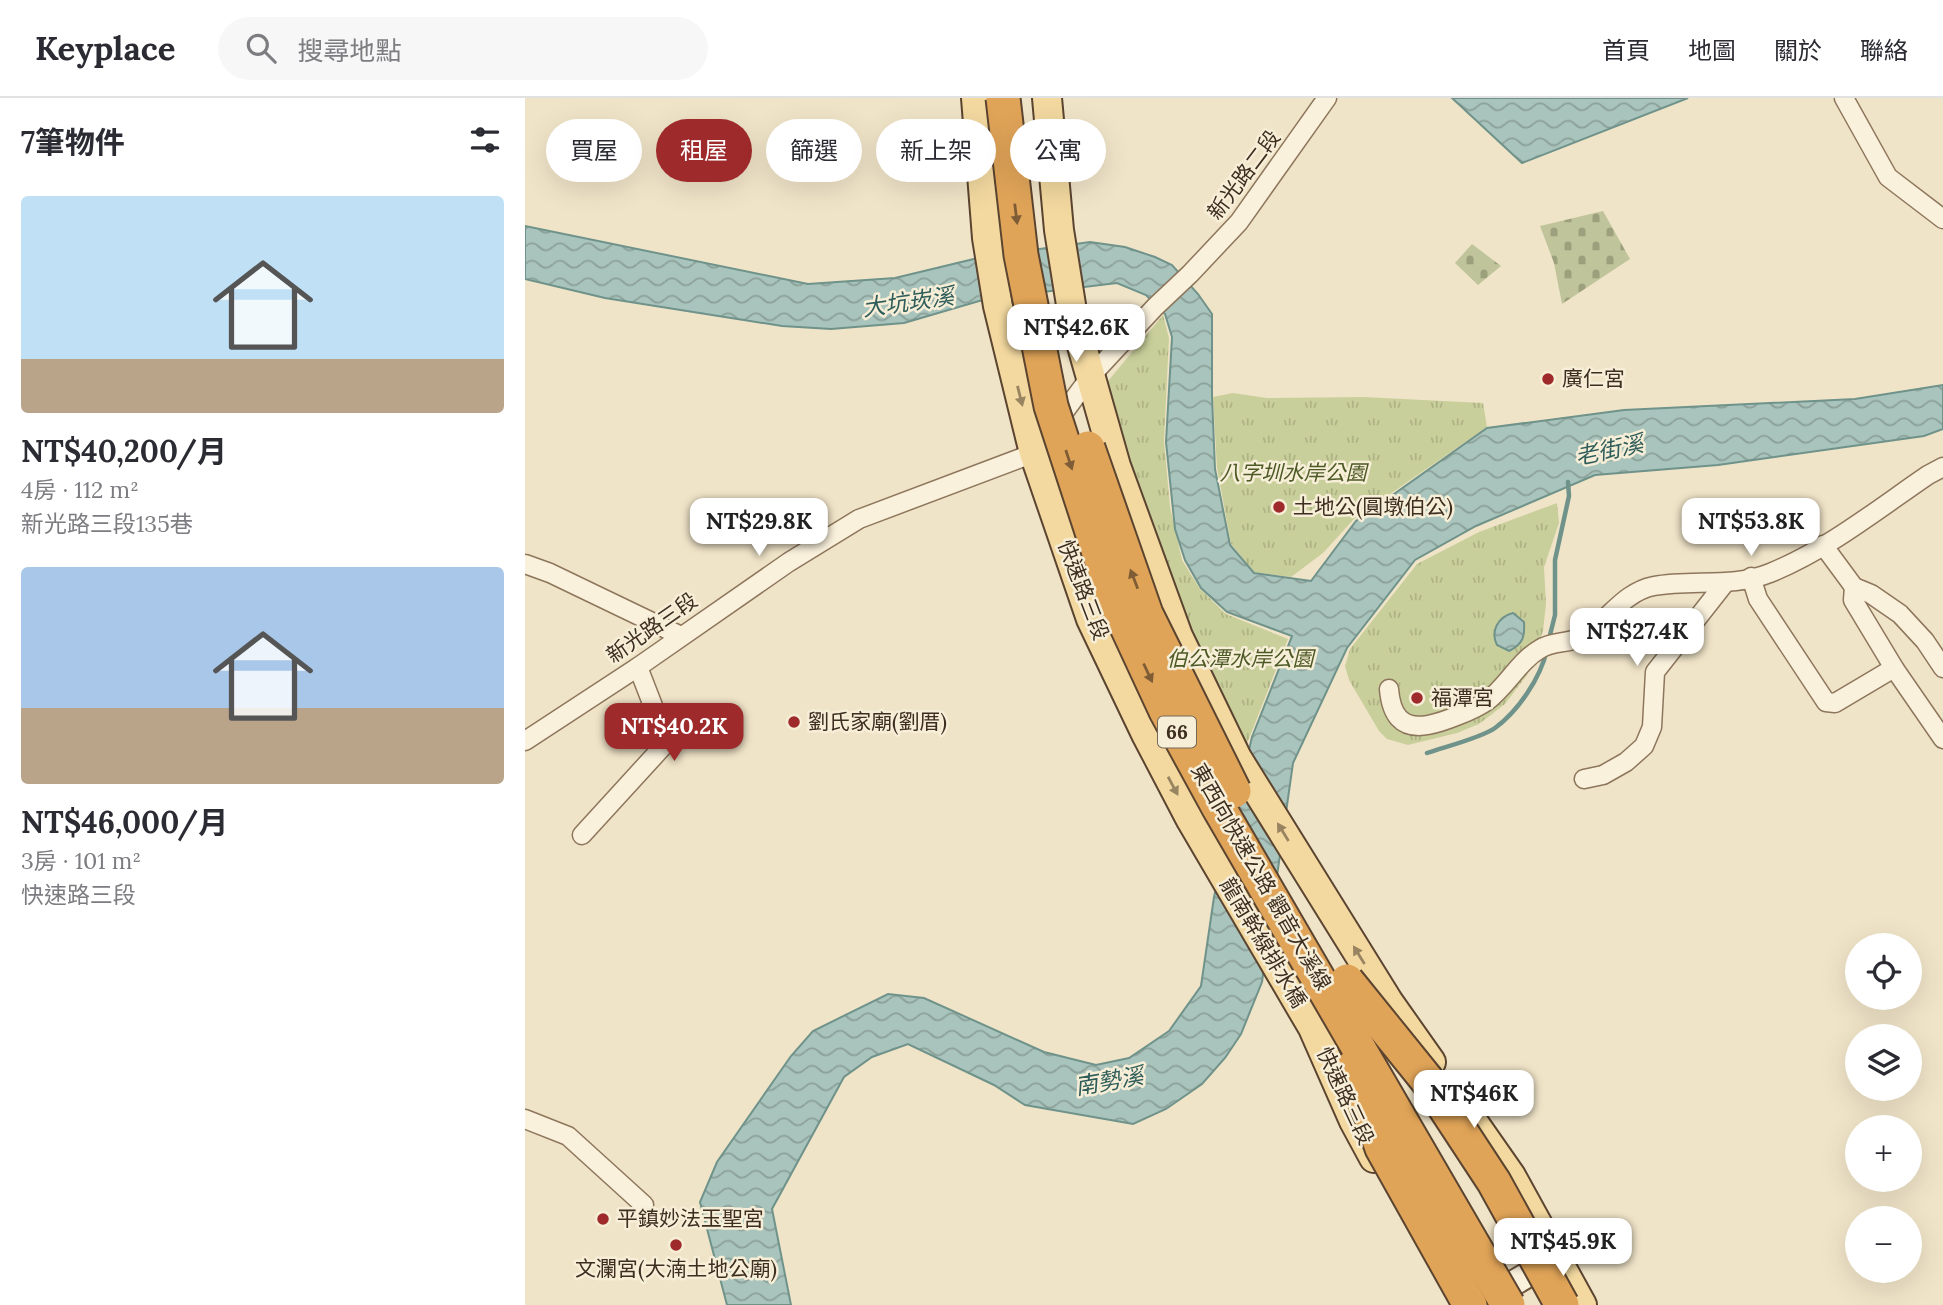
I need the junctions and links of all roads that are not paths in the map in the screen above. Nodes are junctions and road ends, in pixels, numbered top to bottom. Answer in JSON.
{"nodes":[{"id":1,"x":976,"y":98,"type":"edge"},
{"id":2,"x":1003,"y":98,"type":"edge"},
{"id":3,"x":1026,"y":98,"type":"edge"},
{"id":4,"x":1047,"y":98,"type":"edge"},
{"id":5,"x":1327,"y":98,"type":"edge"},
{"id":6,"x":1844,"y":98,"type":"edge"},
{"id":7,"x":1943,"y":219,"type":"edge"},
{"id":8,"x":1090,"y":377,"type":"junction"},
{"id":9,"x":1034,"y":453,"type":"junction"},
{"id":10,"x":1943,"y":467,"type":"edge"},
{"id":11,"x":1823,"y":545,"type":"junction"},
{"id":12,"x":525,"y":564,"type":"edge"},
{"id":13,"x":1751,"y":578,"type":"junction"},
{"id":14,"x":1725,"y":583,"type":"junction"},
{"id":15,"x":1854,"y":587,"type":"junction"},
{"id":16,"x":681,"y":636,"type":"junction"},
{"id":17,"x":638,"y":667,"type":"junction"},
{"id":18,"x":1943,"y":667,"type":"edge"},
{"id":19,"x":1893,"y":668,"type":"junction"},
{"id":20,"x":1389,"y":689,"type":"dead end"},
{"id":21,"x":1943,"y":739,"type":"edge"},
{"id":22,"x":525,"y":741,"type":"edge"},
{"id":23,"x":1584,"y":779,"type":"dead end"},
{"id":24,"x":582,"y":835,"type":"dead end"},
{"id":25,"x":1212,"y":857,"type":"joint"},
{"id":26,"x":1338,"y":988,"type":"junction"},
{"id":27,"x":1313,"y":1028,"type":"junction"},
{"id":28,"x":525,"y":1119,"type":"edge"},
{"id":29,"x":644,"y":1205,"type":"dead end"},
{"id":30,"x":1545,"y":1265,"type":"junction"},
{"id":31,"x":1486,"y":1304,"type":"edge"},
{"id":32,"x":1451,"y":1305,"type":"edge"},
{"id":33,"x":1530,"y":1305,"type":"edge"},
{"id":34,"x":1551,"y":1305,"type":"edge"},
{"id":35,"x":1562,"y":1305,"type":"edge"},
{"id":36,"x":1582,"y":1305,"type":"edge"}],
"edges":[{"from":1,"to":9,"type":"main road","name":"快速路三段","number":"66","one_way":true},
{"from":2,"to":26,"type":"highway","name":"東西向快速公路 觀音大溪線","number":"66","one_way":true,"bridge":true},
{"from":26,"to":3,"type":"highway","name":"東西向快速公路 觀音大溪線","number":"66","one_way":true,"bridge":true},
{"from":4,"to":8,"type":"main road","number":"66"},
{"from":5,"to":8,"type":"street","name":"新光路二段"},
{"from":6,"to":7,"type":"street"},
{"from":8,"to":9,"type":"street","name":"新光路二段"},
{"from":30,"to":8,"type":"main road","number":"66","one_way":true},
{"from":9,"to":16,"type":"street","name":"新光路三段"},
{"from":9,"to":25,"type":"main road","name":"快速路三段","number":"66","one_way":true},
{"from":10,"to":11,"type":"street"},
{"from":11,"to":13,"type":"street"},
{"from":11,"to":15,"type":"street"},
{"from":12,"to":16,"type":"street"},
{"from":13,"to":14,"type":"street"},
{"from":13,"to":19,"type":"street"},
{"from":14,"to":20,"type":"street"},
{"from":14,"to":23,"type":"street"},
{"from":15,"to":18,"type":"street"},
{"from":15,"to":19,"type":"street"},
{"from":16,"to":17,"type":"street","name":"新光路三段"},
{"from":17,"to":22,"type":"street","name":"新光路三段"},
{"from":17,"to":24,"type":"street"},
{"from":19,"to":21,"type":"street"},
{"from":25,"to":27,"type":"main road","name":"龍南幹線排水橋","number":"66"},
{"from":26,"to":31,"type":"highway","bridge":true},
{"from":26,"to":33,"type":"highway","name":"東西向快速公路 觀音大溪線","number":"66","bridge":true},
{"from":26,"to":35,"type":"highway","bridge":true},
{"from":27,"to":31,"type":"street","name":"快速路三段"},
{"from":27,"to":32,"type":"main road","name":"快速路三段","number":"66"},
{"from":28,"to":29,"type":"street"},
{"from":30,"to":31,"type":"street"},
{"from":30,"to":34,"type":"street"},
{"from":30,"to":36,"type":"main road","number":"66"}]}
